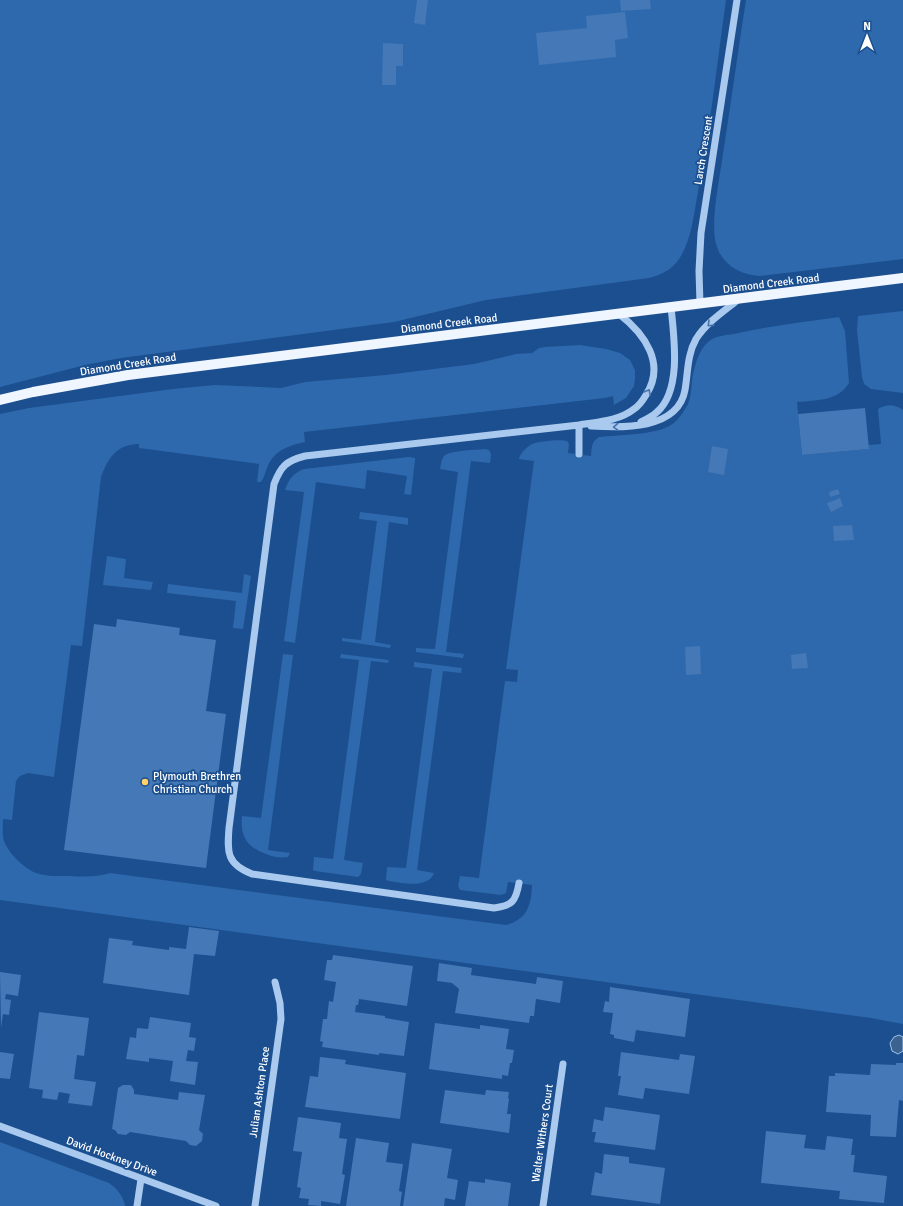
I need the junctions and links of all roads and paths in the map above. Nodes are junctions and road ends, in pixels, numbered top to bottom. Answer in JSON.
{"nodes":[{"id":1,"x":737,"y":0,"type":"edge"},
{"id":2,"x":903,"y":278,"type":"edge"},
{"id":3,"x":739,"y":299,"type":"junction"},
{"id":4,"x":700,"y":304,"type":"junction"},
{"id":5,"x":671,"y":307,"type":"junction"},
{"id":6,"x":619,"y":314,"type":"junction"},
{"id":7,"x":0,"y":400,"type":"edge"},
{"id":8,"x":579,"y":425,"type":"junction"},
{"id":9,"x":632,"y":426,"type":"junction"},
{"id":10,"x":579,"y":454,"type":"dead end"},
{"id":11,"x":519,"y":884,"type":"dead end"},
{"id":12,"x":275,"y":982,"type":"dead end"},
{"id":13,"x":563,"y":1064,"type":"dead end"},
{"id":14,"x":0,"y":1126,"type":"edge"},
{"id":15,"x":141,"y":1179,"type":"junction"},
{"id":16,"x":137,"y":1206,"type":"edge"},
{"id":17,"x":216,"y":1206,"type":"edge"},
{"id":18,"x":255,"y":1206,"type":"edge"},
{"id":19,"x":543,"y":1206,"type":"edge"}],
"edges":[{"from":1,"to":4,"type":"street","name":"Larch Crescent"},
{"from":2,"to":3,"type":"main road","name":"Diamond Creek Road"},
{"from":3,"to":4,"type":"main road","name":"Diamond Creek Road"},
{"from":3,"to":9,"type":"street","one_way":true},
{"from":4,"to":5,"type":"main road","name":"Diamond Creek Road"},
{"from":5,"to":6,"type":"main road","name":"Diamond Creek Road"},
{"from":5,"to":9,"type":"street"},
{"from":6,"to":7,"type":"main road","name":"Diamond Creek Road"},
{"from":8,"to":6,"type":"street","one_way":true},
{"from":9,"to":8,"type":"street","one_way":true},
{"from":8,"to":10,"type":"street"},
{"from":8,"to":11,"type":"street"},
{"from":12,"to":18,"type":"street","name":"Julian Ashton Place"},
{"from":13,"to":19,"type":"street","name":"Walter Withers Court"},
{"from":14,"to":15,"type":"street","name":"David Hockney Drive"},
{"from":15,"to":16,"type":"street"},
{"from":15,"to":17,"type":"street","name":"David Hockney Drive"}]}
